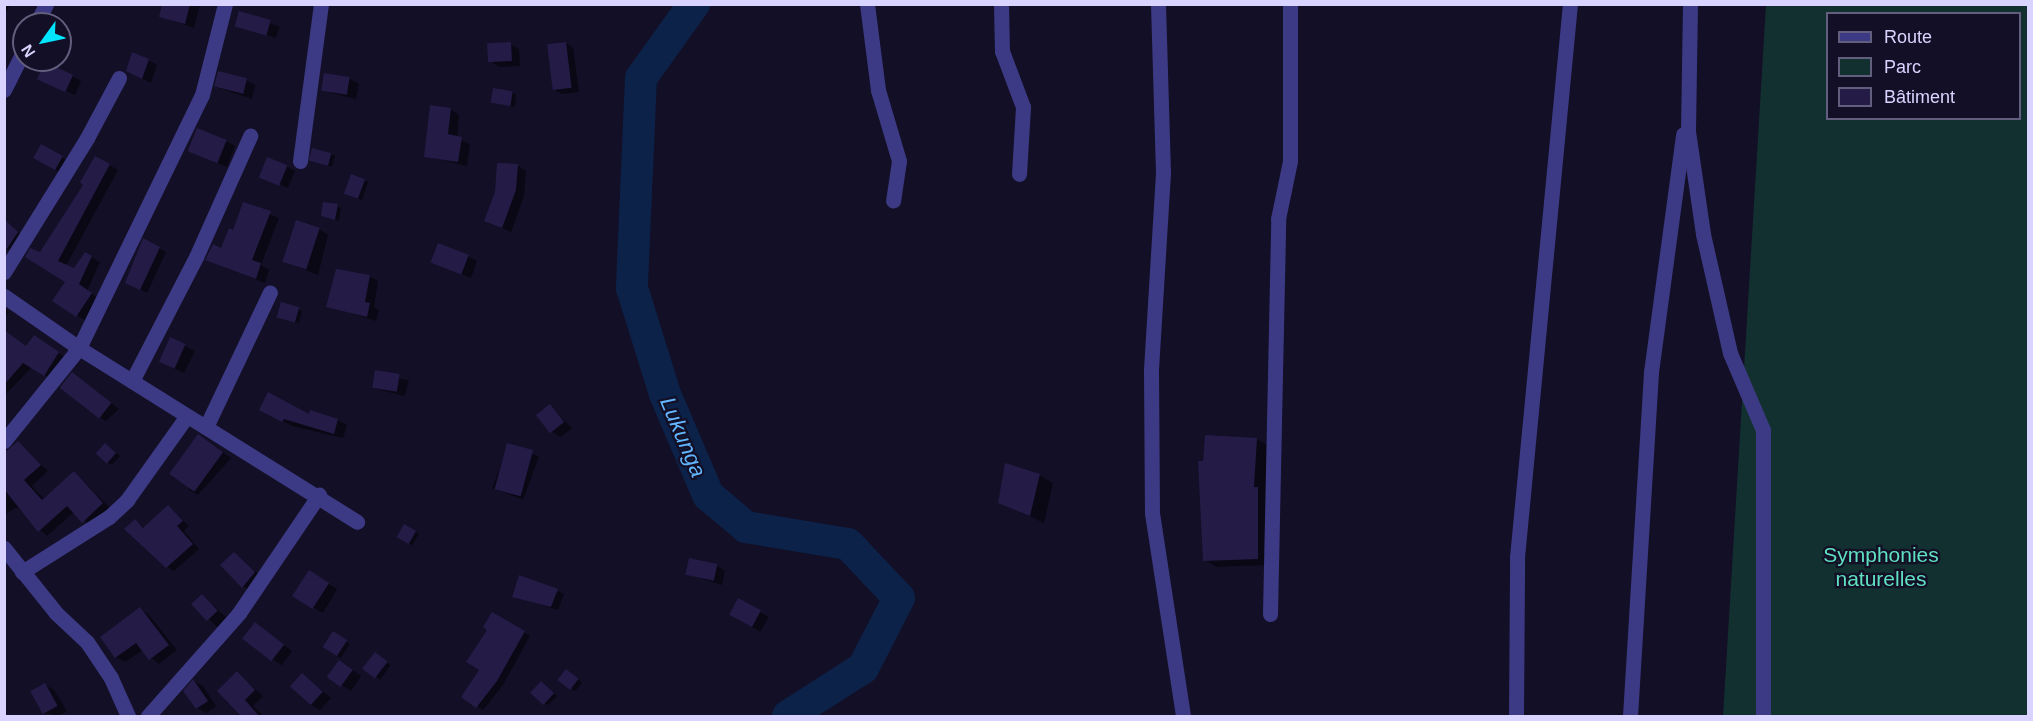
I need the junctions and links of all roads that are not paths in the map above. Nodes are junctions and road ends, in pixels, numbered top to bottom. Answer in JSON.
{"nodes":[{"id":1,"x":225,"y":4,"type":"edge"},
{"id":2,"x":321,"y":4,"type":"edge"},
{"id":3,"x":867,"y":4,"type":"edge"},
{"id":4,"x":1002,"y":4,"type":"edge"},
{"id":5,"x":1158,"y":4,"type":"edge"},
{"id":6,"x":1290,"y":4,"type":"edge"},
{"id":7,"x":1570,"y":4,"type":"edge"},
{"id":8,"x":1690,"y":4,"type":"edge"},
{"id":9,"x":13,"y":72,"type":"edge"},
{"id":10,"x":119,"y":78,"type":"dead end"},
{"id":11,"x":4,"y":90,"type":"edge"},
{"id":12,"x":1688,"y":92,"type":"junction"},
{"id":13,"x":250,"y":136,"type":"dead end"},
{"id":14,"x":300,"y":161,"type":"dead end"},
{"id":15,"x":1019,"y":174,"type":"dead end"},
{"id":16,"x":893,"y":201,"type":"dead end"},
{"id":17,"x":4,"y":272,"type":"edge"},
{"id":18,"x":270,"y":292,"type":"dead end"},
{"id":19,"x":4,"y":296,"type":"edge"},
{"id":20,"x":79,"y":348,"type":"junction"},
{"id":21,"x":132,"y":381,"type":"junction"},
{"id":22,"x":187,"y":416,"type":"junction"},
{"id":23,"x":206,"y":427,"type":"junction"},
{"id":24,"x":4,"y":441,"type":"edge"},
{"id":25,"x":319,"y":495,"type":"junction"},
{"id":26,"x":357,"y":522,"type":"dead end"},
{"id":27,"x":4,"y":548,"type":"edge"},
{"id":28,"x":22,"y":572,"type":"junction"},
{"id":29,"x":1270,"y":614,"type":"dead end"},
{"id":30,"x":128,"y":717,"type":"edge"},
{"id":31,"x":148,"y":717,"type":"edge"},
{"id":32,"x":1183,"y":717,"type":"edge"},
{"id":33,"x":1516,"y":717,"type":"edge"},
{"id":34,"x":1630,"y":717,"type":"edge"},
{"id":35,"x":1762,"y":717,"type":"edge"}],
"edges":[{"from":1,"to":20,"type":"street"},
{"from":2,"to":14,"type":"street"},
{"from":3,"to":16,"type":"street"},
{"from":4,"to":15,"type":"street"},
{"from":5,"to":32,"type":"street"},
{"from":6,"to":29,"type":"street"},
{"from":7,"to":33,"type":"street"},
{"from":8,"to":12,"type":"street"},
{"from":9,"to":11,"type":"street"},
{"from":10,"to":17,"type":"street"},
{"from":12,"to":34,"type":"street"},
{"from":12,"to":35,"type":"street"},
{"from":13,"to":21,"type":"street"},
{"from":18,"to":23,"type":"street"},
{"from":19,"to":20,"type":"street"},
{"from":20,"to":21,"type":"street"},
{"from":20,"to":24,"type":"street"},
{"from":21,"to":22,"type":"street"},
{"from":22,"to":23,"type":"street"},
{"from":22,"to":28,"type":"street"},
{"from":23,"to":25,"type":"street"},
{"from":25,"to":26,"type":"street"},
{"from":25,"to":31,"type":"street"},
{"from":27,"to":28,"type":"street"},
{"from":28,"to":30,"type":"street"}]}
